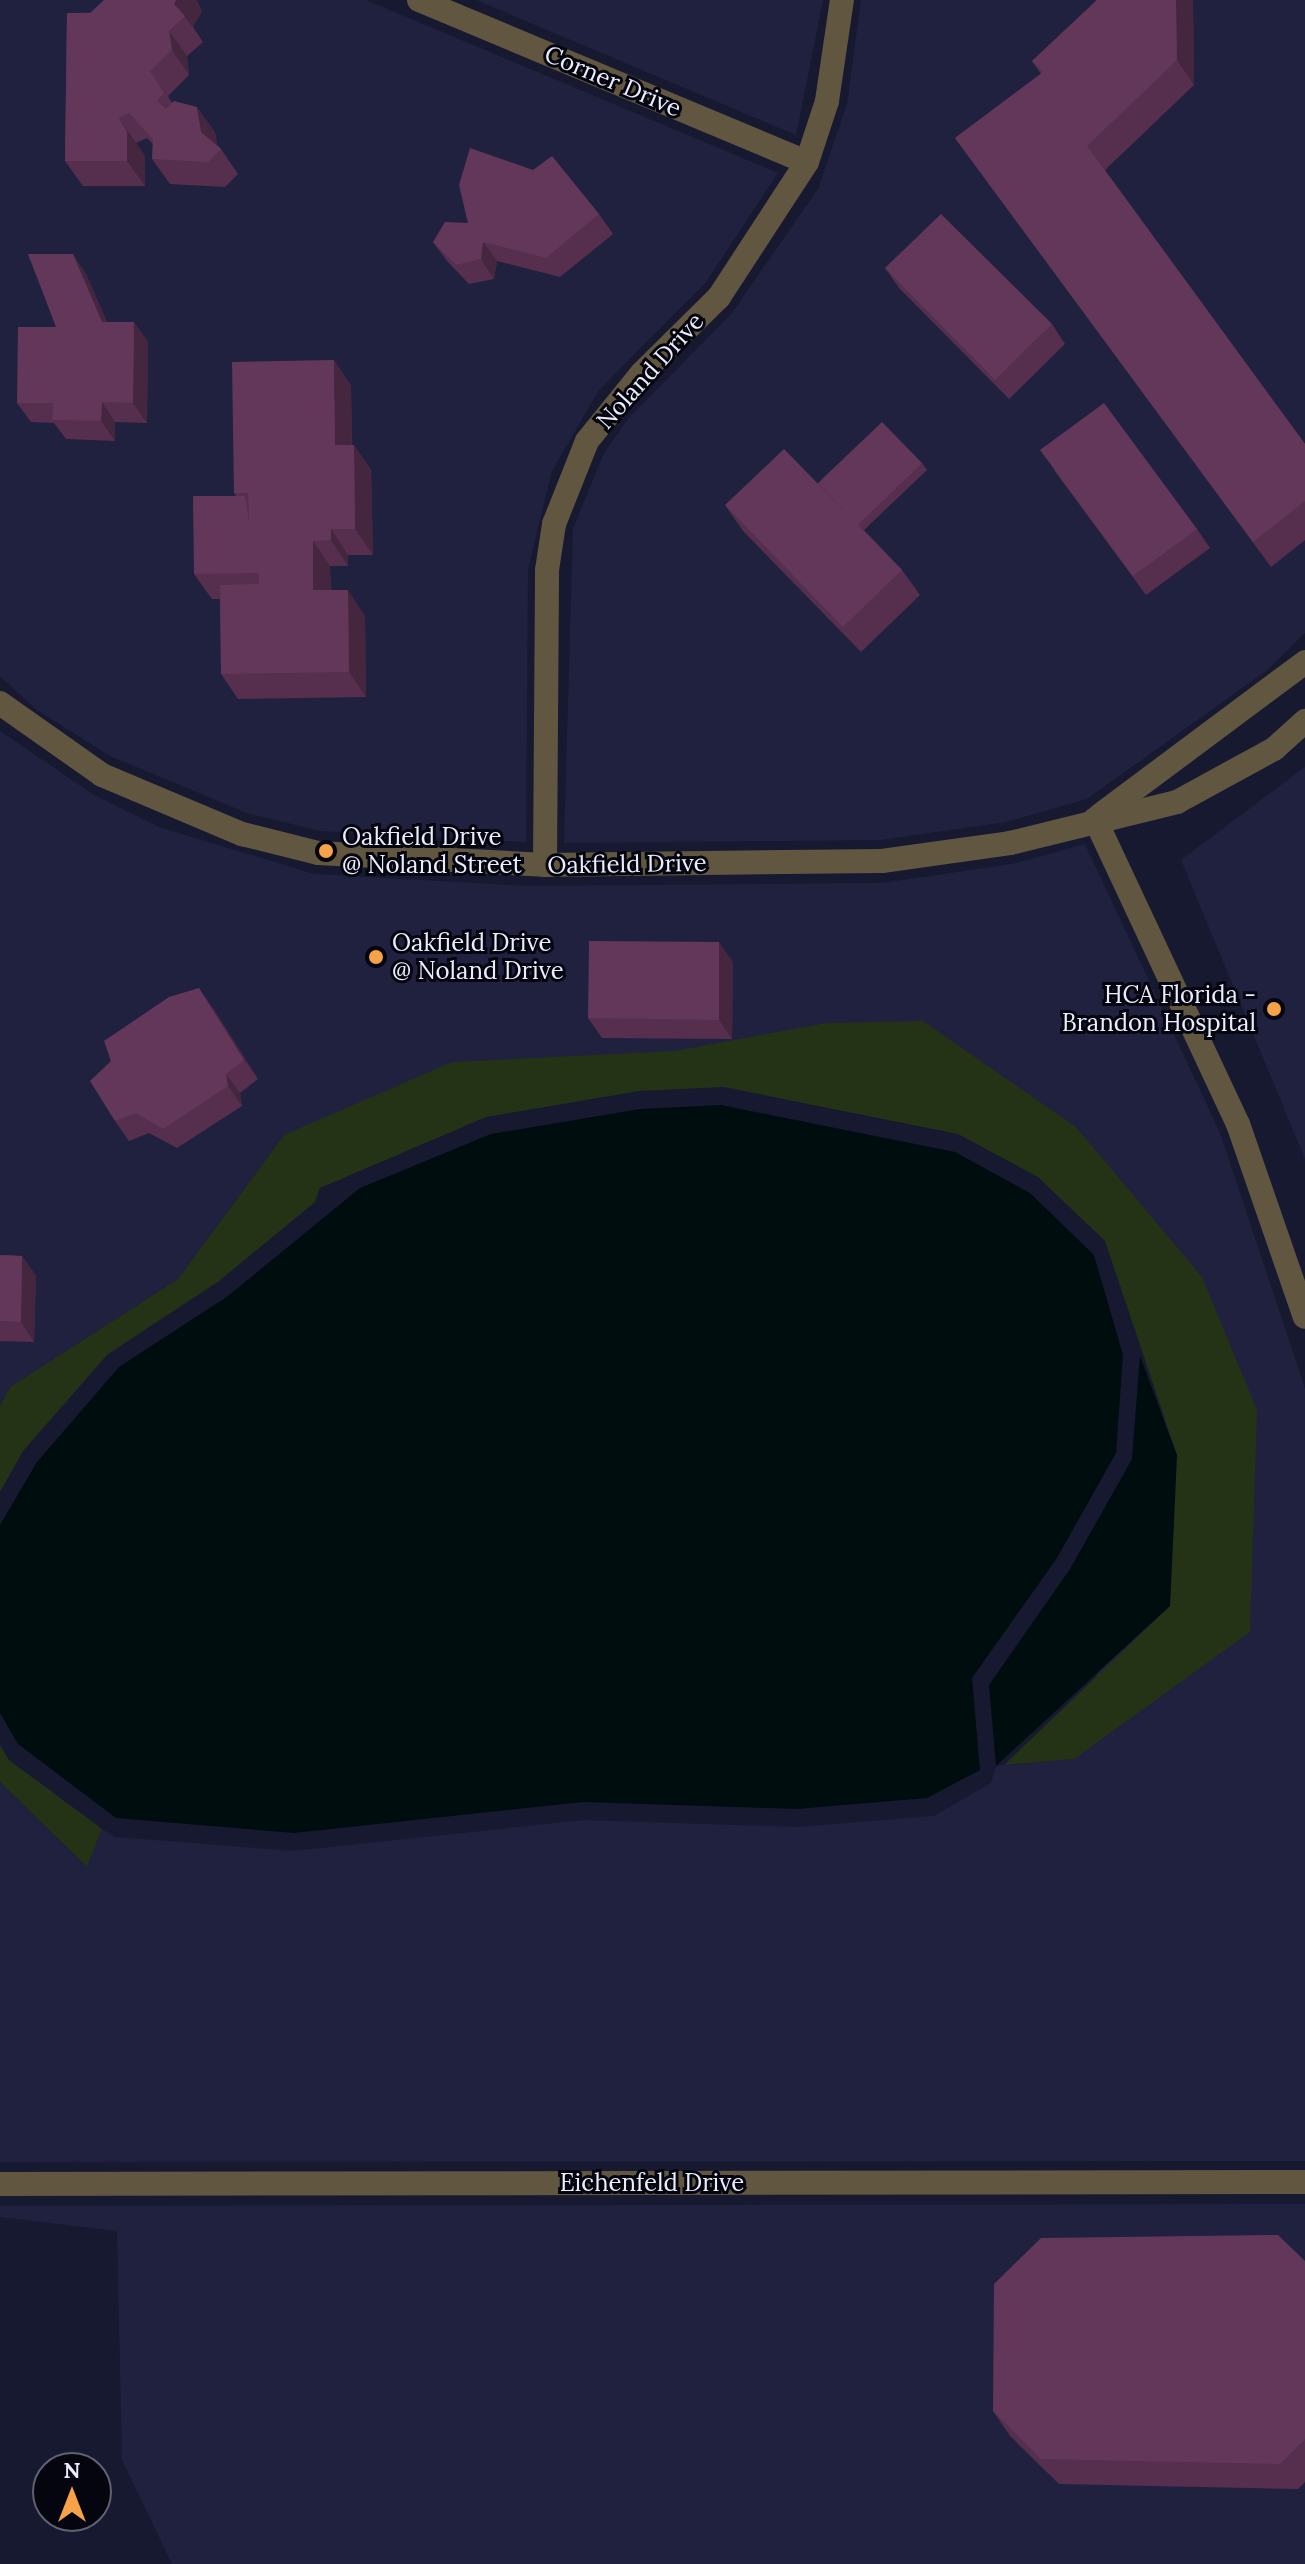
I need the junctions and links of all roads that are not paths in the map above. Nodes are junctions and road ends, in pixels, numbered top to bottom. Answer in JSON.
{"nodes":[{"id":1,"x":419,"y":0,"type":"edge"},
{"id":2,"x":842,"y":0,"type":"edge"},
{"id":3,"x":807,"y":162,"type":"junction"},
{"id":4,"x":1305,"y":662,"type":"edge"},
{"id":5,"x":0,"y":703,"type":"edge"},
{"id":6,"x":1305,"y":721,"type":"edge"},
{"id":7,"x":1095,"y":819,"type":"junction"},
{"id":8,"x":545,"y":865,"type":"junction"},
{"id":9,"x":1305,"y":1317,"type":"edge"},
{"id":10,"x":1305,"y":2182,"type":"edge"},
{"id":11,"x":0,"y":2184,"type":"edge"}],
"edges":[{"from":1,"to":3,"type":"street","name":"Corner Drive"},
{"from":2,"to":3,"type":"street","name":"Noland Drive"},
{"from":3,"to":8,"type":"street","name":"Noland Drive"},
{"from":4,"to":7,"type":"street","name":"Oakfield Drive"},
{"from":5,"to":8,"type":"street","name":"Oakfield Drive"},
{"from":6,"to":7,"type":"street","name":"Oakfield Drive"},
{"from":7,"to":8,"type":"street","name":"Oakfield Drive"},
{"from":7,"to":9,"type":"street"},
{"from":10,"to":11,"type":"street","name":"Eichenfeld Drive"}]}
